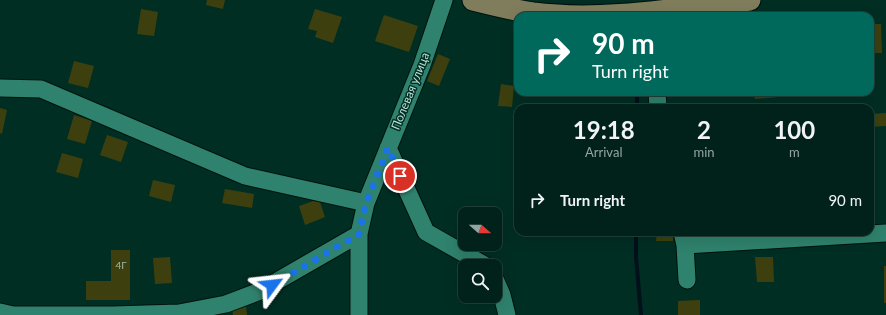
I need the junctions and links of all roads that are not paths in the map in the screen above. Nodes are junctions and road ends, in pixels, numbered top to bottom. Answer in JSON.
{"nodes":[{"id":1,"x":444,"y":0,"type":"edge"},
{"id":2,"x":473,"y":0,"type":"edge"},
{"id":3,"x":750,"y":0,"type":"edge"},
{"id":4,"x":660,"y":9,"type":"edge"},
{"id":5,"x":528,"y":12,"type":"edge"},
{"id":6,"x":627,"y":12,"type":"edge"},
{"id":7,"x":0,"y":88,"type":"edge"},
{"id":8,"x":388,"y":148,"type":"junction"},
{"id":9,"x":366,"y":203,"type":"junction"},
{"id":10,"x":874,"y":233,"type":"edge"},
{"id":11,"x":886,"y":233,"type":"edge"},
{"id":12,"x":359,"y":234,"type":"junction"},
{"id":13,"x":765,"y":236,"type":"edge"},
{"id":14,"x":684,"y":238,"type":"edge"},
{"id":15,"x":474,"y":259,"type":"edge"},
{"id":16,"x":687,"y":280,"type":"dead end"},
{"id":17,"x":502,"y":295,"type":"edge"},
{"id":18,"x":0,"y":312,"type":"edge"},
{"id":19,"x":359,"y":315,"type":"edge"},
{"id":20,"x":507,"y":315,"type":"edge"}],
"edges":[{"from":1,"to":8,"type":"street","name":"Полевая улица"},
{"from":2,"to":5,"type":"main road"},
{"from":3,"to":4,"type":"main road"},
{"from":4,"to":6,"type":"main road"},
{"from":7,"to":9,"type":"street"},
{"from":8,"to":9,"type":"street","name":"Полевая улица"},
{"from":8,"to":15,"type":"street"},
{"from":9,"to":12,"type":"street","name":"Полевая улица"},
{"from":10,"to":11,"type":"street"},
{"from":12,"to":18,"type":"street"},
{"from":12,"to":19,"type":"street","name":"Полевая улица"},
{"from":13,"to":14,"type":"street"},
{"from":14,"to":16,"type":"street"},
{"from":17,"to":20,"type":"street"}]}
